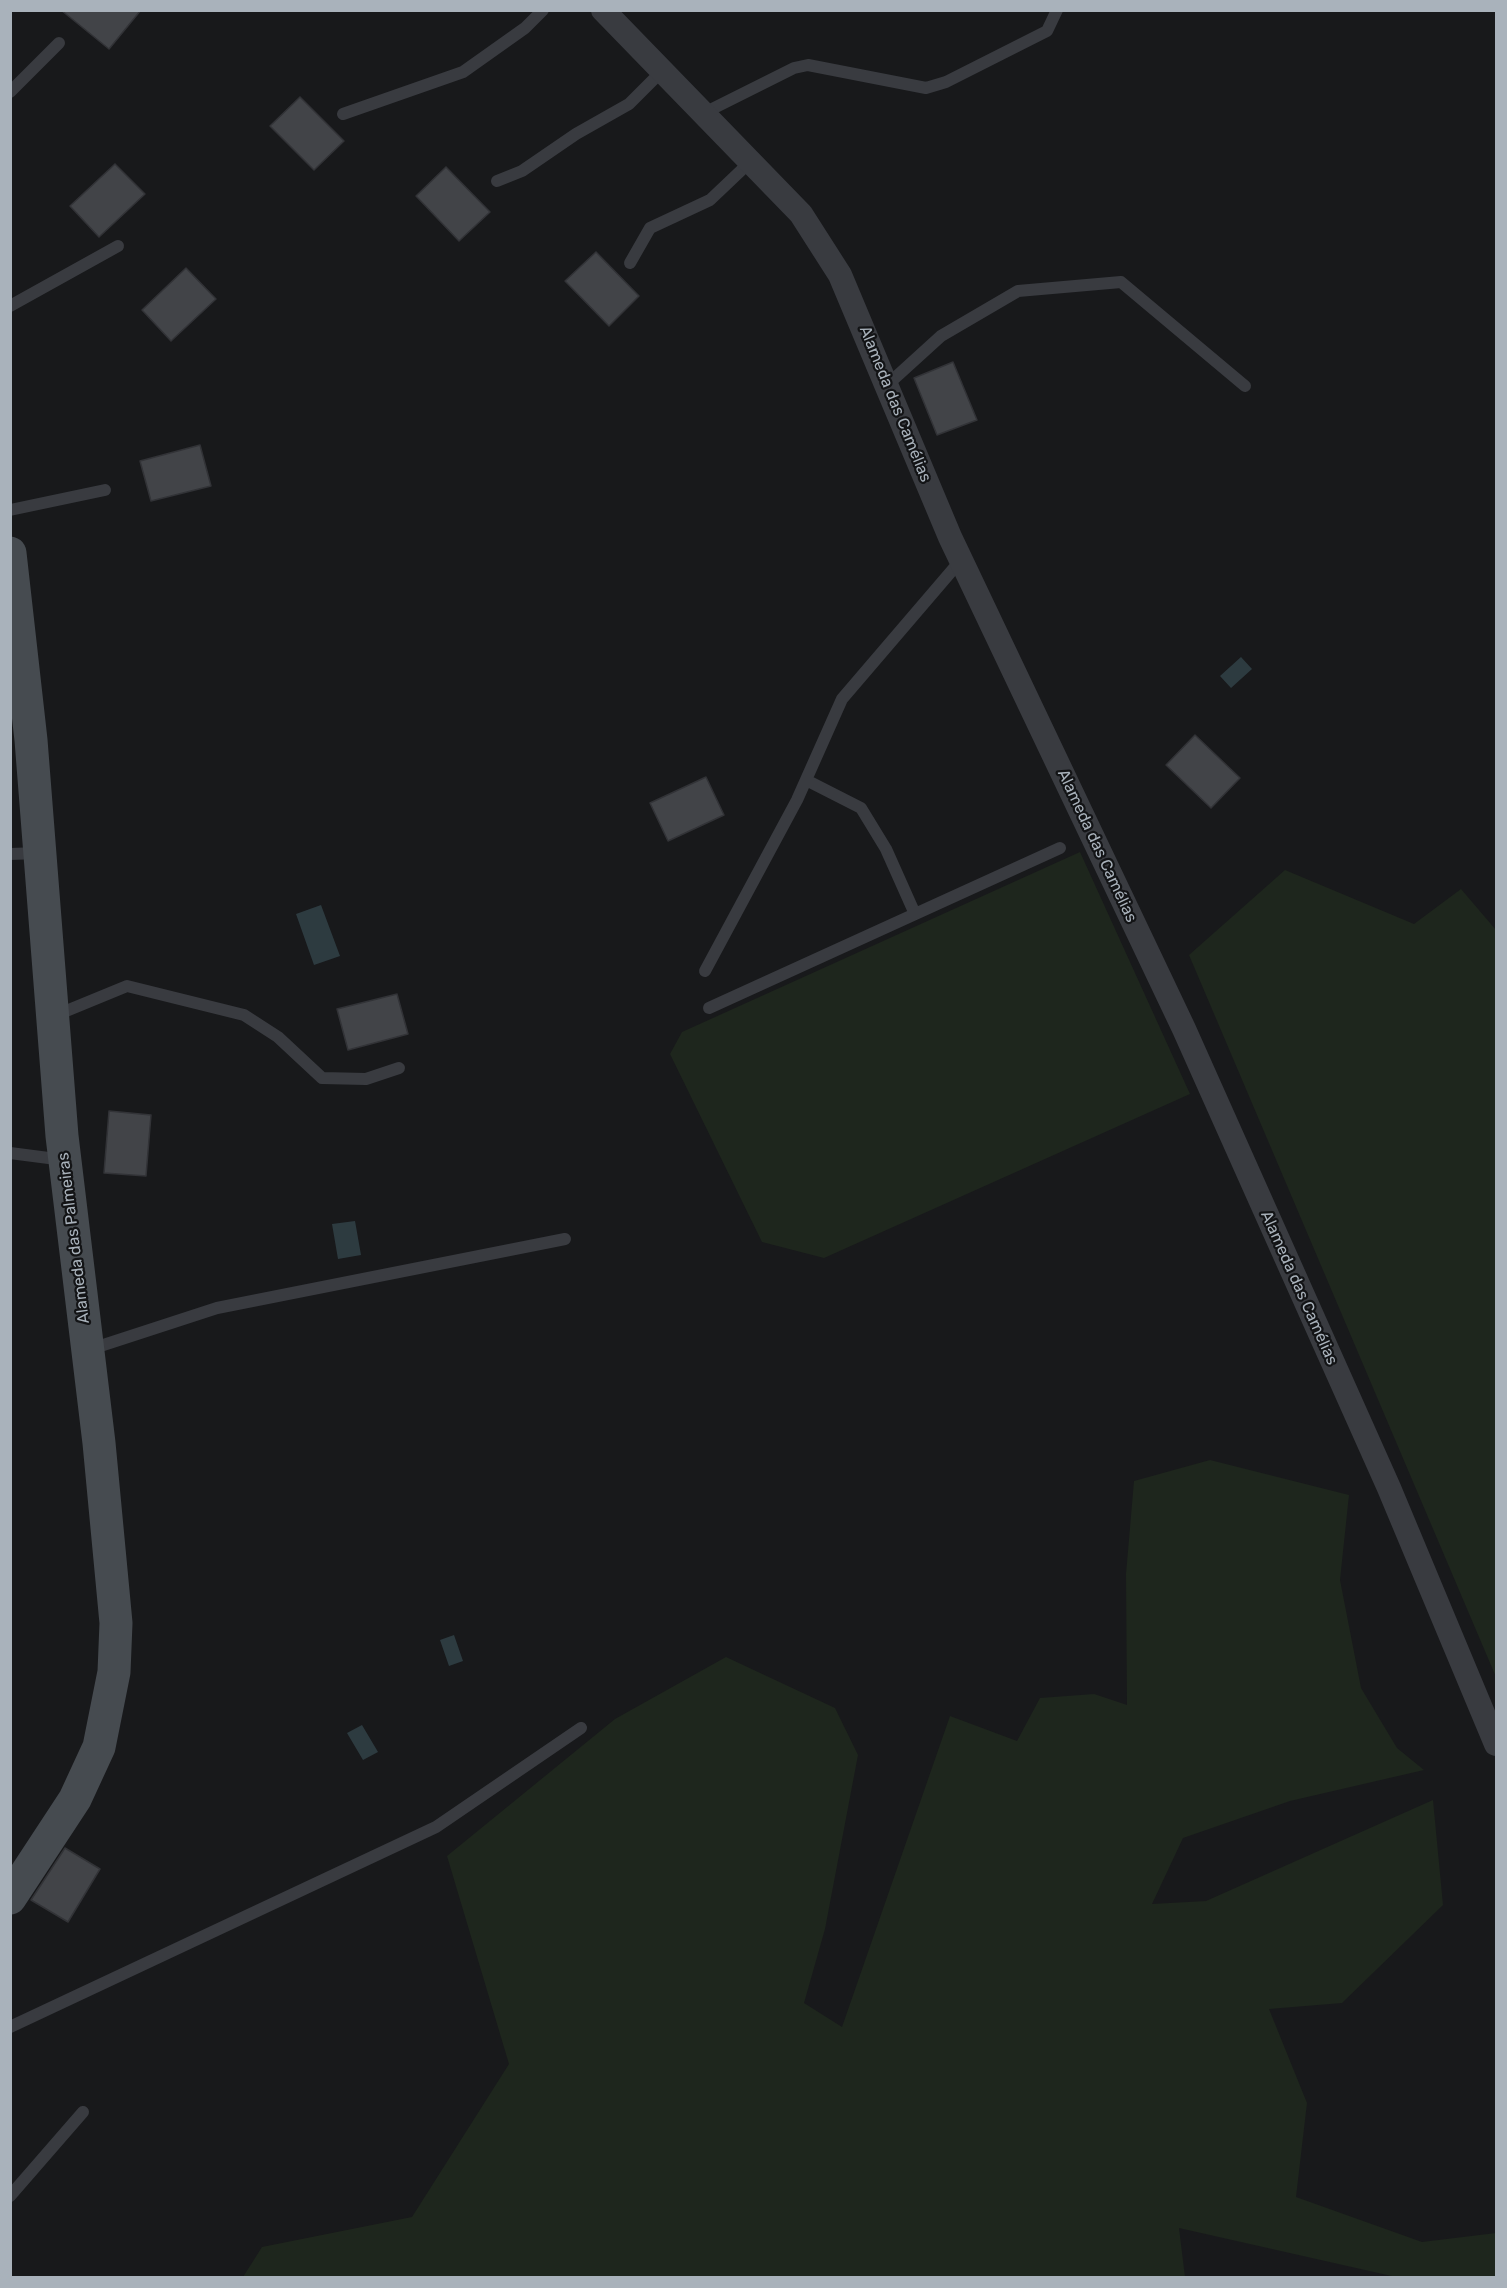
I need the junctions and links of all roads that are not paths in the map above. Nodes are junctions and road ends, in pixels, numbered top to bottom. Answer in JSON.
{"nodes":[{"id":1,"x":543,"y":10,"type":"edge"},
{"id":2,"x":603,"y":10,"type":"edge"},
{"id":3,"x":1057,"y":10,"type":"edge"},
{"id":4,"x":59,"y":43,"type":"dead end"},
{"id":5,"x":661,"y":72,"type":"junction"},
{"id":6,"x":10,"y":92,"type":"edge"},
{"id":7,"x":343,"y":114,"type":"dead end"},
{"id":8,"x":702,"y":114,"type":"junction"},
{"id":9,"x":750,"y":162,"type":"junction"},
{"id":10,"x":497,"y":181,"type":"dead end"},
{"id":11,"x":118,"y":246,"type":"dead end"},
{"id":12,"x":630,"y":263,"type":"dead end"},
{"id":13,"x":10,"y":306,"type":"edge"},
{"id":14,"x":886,"y":386,"type":"junction"},
{"id":15,"x":1245,"y":386,"type":"dead end"},
{"id":16,"x":105,"y":490,"type":"dead end"},
{"id":17,"x":10,"y":510,"type":"edge"},
{"id":18,"x":10,"y":553,"type":"edge"},
{"id":19,"x":961,"y":560,"type":"junction"},
{"id":20,"x":15,"y":639,"type":"edge"},
{"id":21,"x":806,"y":780,"type":"junction"},
{"id":22,"x":1060,"y":848,"type":"dead end"},
{"id":23,"x":25,"y":854,"type":"edge"},
{"id":24,"x":915,"y":914,"type":"junction"},
{"id":25,"x":705,"y":971,"type":"dead end"},
{"id":26,"x":709,"y":1008,"type":"dead end"},
{"id":27,"x":52,"y":1016,"type":"junction"},
{"id":28,"x":399,"y":1068,"type":"dead end"},
{"id":29,"x":10,"y":1153,"type":"edge"},
{"id":30,"x":65,"y":1160,"type":"junction"},
{"id":31,"x":565,"y":1239,"type":"dead end"},
{"id":32,"x":87,"y":1350,"type":"junction"},
{"id":33,"x":581,"y":1728,"type":"dead end"},
{"id":34,"x":1497,"y":1744,"type":"edge"},
{"id":35,"x":10,"y":1898,"type":"edge"},
{"id":36,"x":10,"y":2026,"type":"edge"},
{"id":37,"x":83,"y":2112,"type":"dead end"},
{"id":38,"x":10,"y":2196,"type":"edge"}],
"edges":[{"from":1,"to":7,"type":"lane"},
{"from":2,"to":5,"type":"street","name":"Alameda das Camélias"},
{"from":3,"to":8,"type":"lane"},
{"from":4,"to":6,"type":"lane"},
{"from":5,"to":8,"type":"street","name":"Alameda das Camélias"},
{"from":5,"to":10,"type":"lane"},
{"from":8,"to":9,"type":"street","name":"Alameda das Camélias"},
{"from":9,"to":12,"type":"lane"},
{"from":9,"to":14,"type":"street","name":"Alameda das Camélias"},
{"from":11,"to":13,"type":"lane"},
{"from":14,"to":15,"type":"lane"},
{"from":14,"to":19,"type":"street","name":"Alameda das Camélias"},
{"from":16,"to":17,"type":"lane"},
{"from":18,"to":20,"type":"street","name":"Alameda das Palmeiras"},
{"from":19,"to":21,"type":"lane"},
{"from":19,"to":34,"type":"street","name":"Alameda das Camélias"},
{"from":20,"to":23,"type":"street","name":"Alameda das Palmeiras"},
{"from":21,"to":24,"type":"lane"},
{"from":21,"to":25,"type":"lane"},
{"from":22,"to":24,"type":"lane"},
{"from":23,"to":27,"type":"street","name":"Alameda das Palmeiras"},
{"from":24,"to":26,"type":"lane"},
{"from":27,"to":28,"type":"lane"},
{"from":27,"to":30,"type":"street","name":"Alameda das Palmeiras"},
{"from":29,"to":30,"type":"lane"},
{"from":30,"to":32,"type":"street","name":"Alameda das Palmeiras"},
{"from":31,"to":32,"type":"lane"},
{"from":32,"to":35,"type":"street","name":"Alameda das Palmeiras"},
{"from":33,"to":36,"type":"lane"},
{"from":37,"to":38,"type":"lane"}]}
